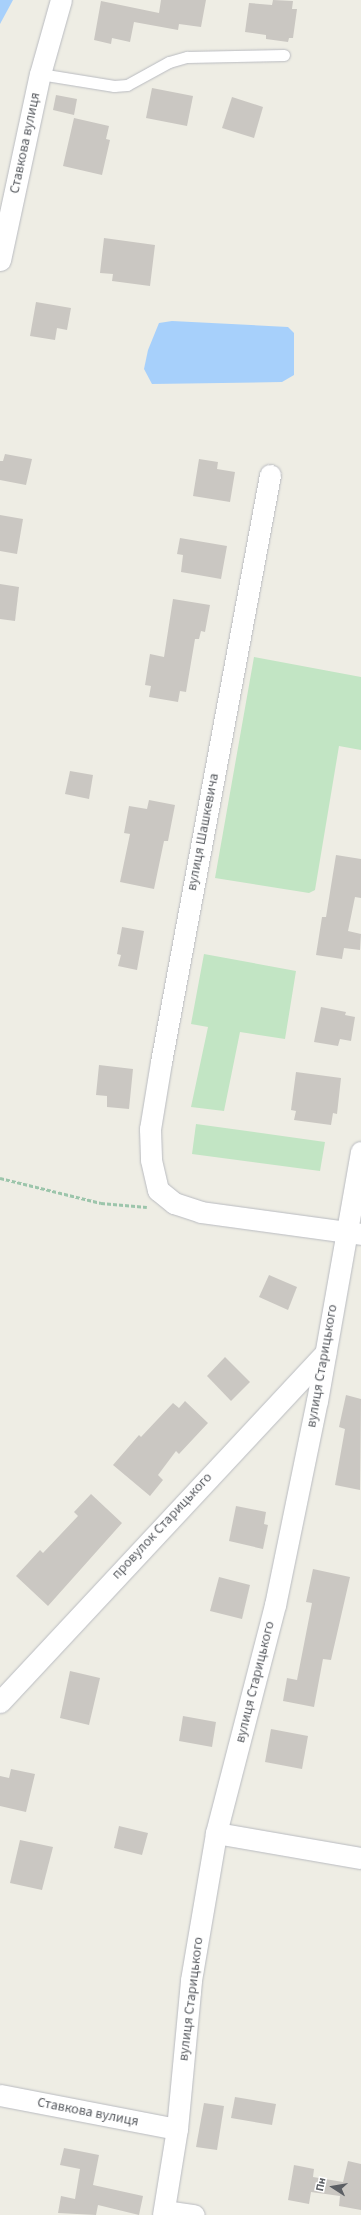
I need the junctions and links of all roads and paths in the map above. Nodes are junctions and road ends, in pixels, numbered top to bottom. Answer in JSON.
{"nodes":[{"id":1,"x":61,"y":0,"type":"edge"},
{"id":2,"x":284,"y":55,"type":"dead end"},
{"id":3,"x":40,"y":74,"type":"junction"},
{"id":4,"x":0,"y":260,"type":"edge"},
{"id":5,"x":270,"y":475,"type":"dead end"},
{"id":6,"x":361,"y":1152,"type":"edge"},
{"id":7,"x":0,"y":1178,"type":"edge"},
{"id":8,"x":157,"y":1199,"type":"junction"},
{"id":9,"x":354,"y":1233,"type":"edge"},
{"id":10,"x":325,"y":1353,"type":"junction"},
{"id":11,"x":289,"y":1391,"type":"junction"},
{"id":12,"x":317,"y":1401,"type":"junction"},
{"id":13,"x":0,"y":1702,"type":"edge"},
{"id":14,"x":216,"y":1833,"type":"junction"},
{"id":15,"x":361,"y":1858,"type":"edge"},
{"id":16,"x":0,"y":2094,"type":"edge"},
{"id":17,"x":177,"y":2129,"type":"junction"},
{"id":18,"x":164,"y":2213,"type":"edge"},
{"id":19,"x":194,"y":2215,"type":"edge"}],
"edges":[{"from":1,"to":3,"type":"street","name":"Ставкова вулиця"},
{"from":2,"to":3,"type":"lane"},
{"from":3,"to":4,"type":"street","name":"Ставкова вулиця"},
{"from":5,"to":8,"type":"street","name":"вулиця Шашкевича"},
{"from":6,"to":9,"type":"street","name":"вулиця Старицького"},
{"from":7,"to":8,"type":"path"},
{"from":8,"to":9,"type":"street"},
{"from":9,"to":10,"type":"street","name":"вулиця Старицького"},
{"from":10,"to":11,"type":"street","name":"провулок Старицького"},
{"from":10,"to":12,"type":"street","name":"вулиця Старицького"},
{"from":11,"to":12,"type":"street"},
{"from":11,"to":13,"type":"street","name":"провулок Старицького"},
{"from":12,"to":14,"type":"street","name":"вулиця Старицького"},
{"from":14,"to":15,"type":"street"},
{"from":14,"to":17,"type":"street","name":"вулиця Старицького"},
{"from":16,"to":17,"type":"street","name":"Ставкова вулиця"},
{"from":17,"to":18,"type":"street","name":"вулиця Старицького"},
{"from":18,"to":19,"type":"street"}]}
